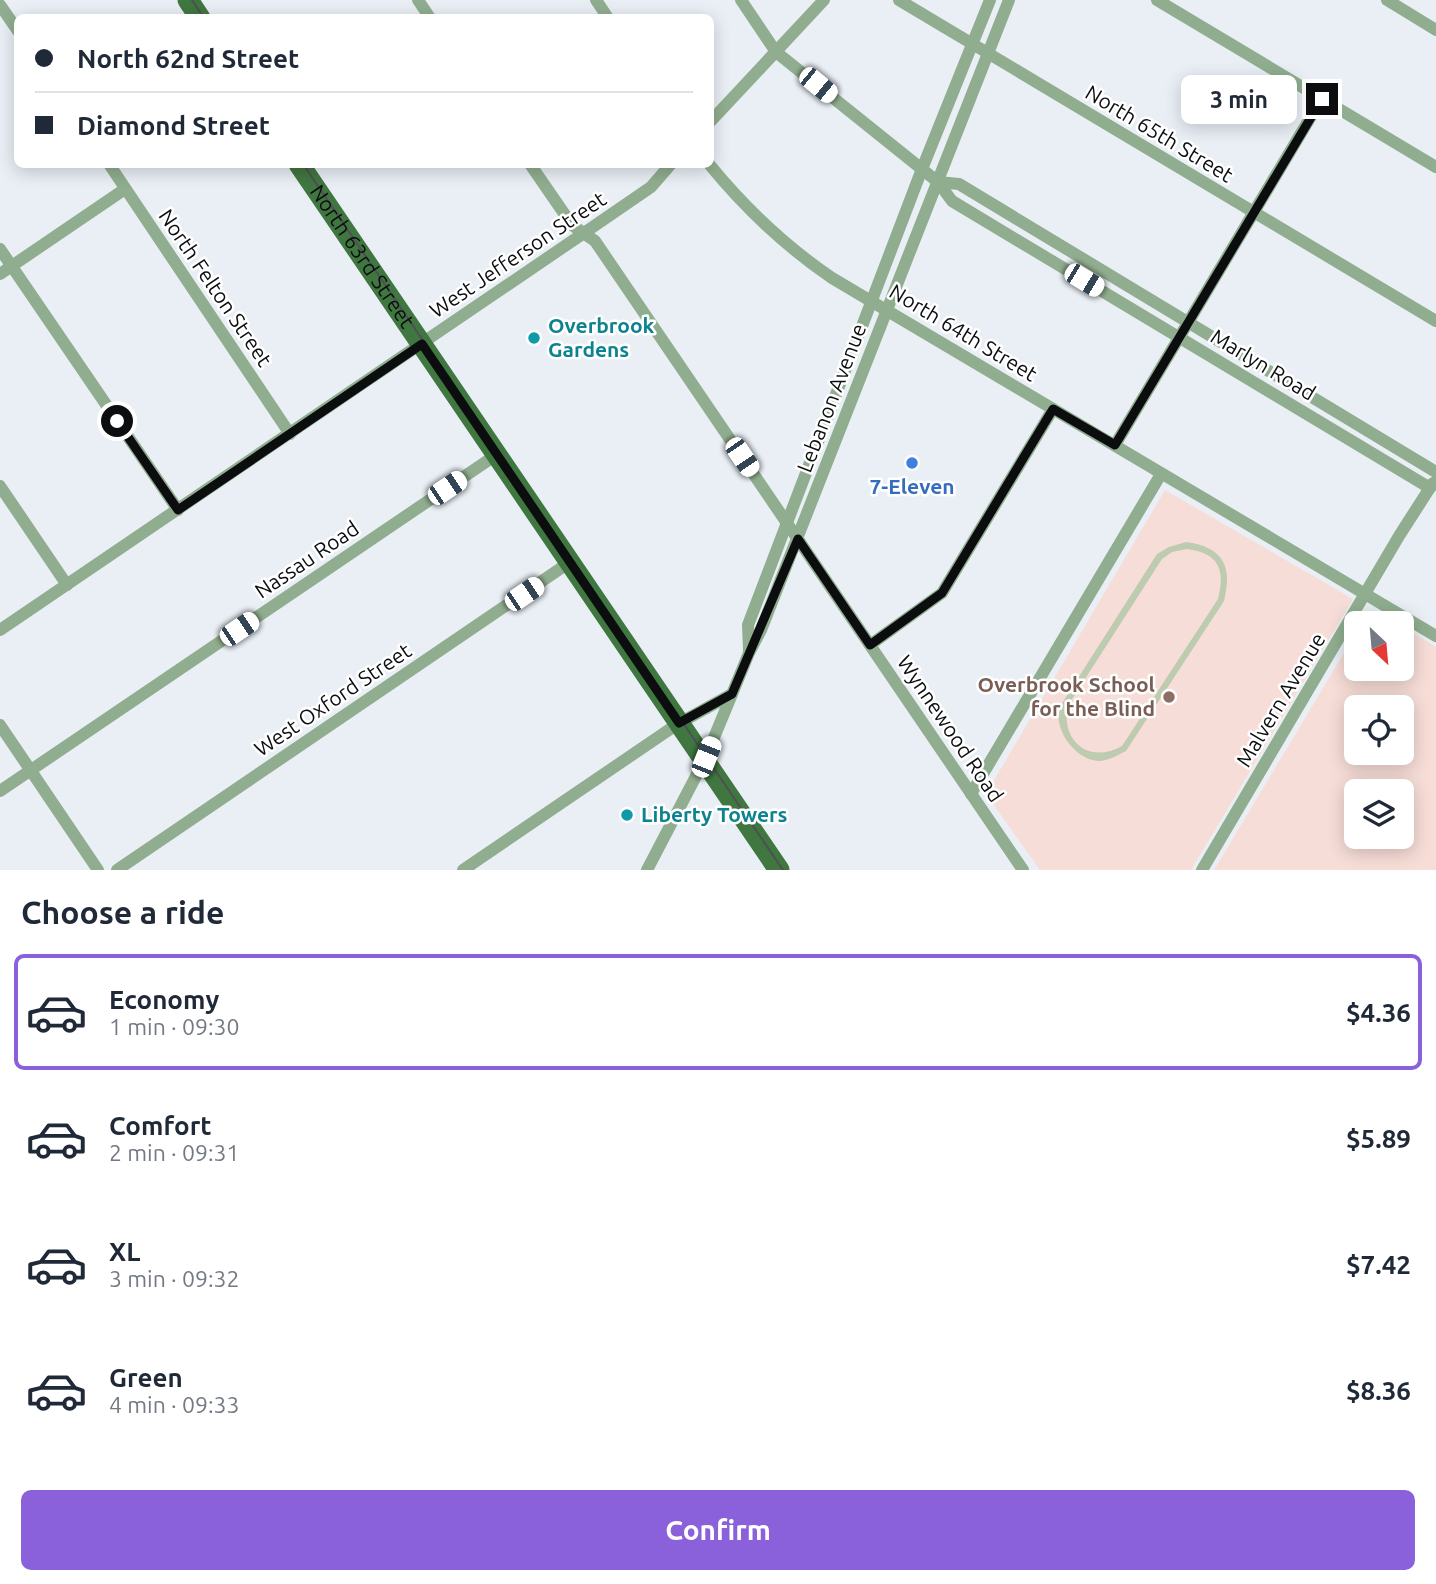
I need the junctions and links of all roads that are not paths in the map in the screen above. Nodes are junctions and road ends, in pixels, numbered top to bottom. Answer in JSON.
{"nodes":[{"id":1,"x":741,"y":0,"type":"edge"},
{"id":2,"x":824,"y":0,"type":"edge"},
{"id":3,"x":899,"y":0,"type":"edge"},
{"id":4,"x":990,"y":0,"type":"edge"},
{"id":5,"x":1009,"y":0,"type":"edge"},
{"id":6,"x":1157,"y":0,"type":"edge"},
{"id":7,"x":1387,"y":0,"type":"edge"},
{"id":8,"x":0,"y":5,"type":"edge"},
{"id":9,"x":14,"y":25,"type":"edge"},
{"id":10,"x":1436,"y":30,"type":"edge"},
{"id":11,"x":973,"y":44,"type":"junction"},
{"id":12,"x":776,"y":51,"type":"junction"},
{"id":13,"x":989,"y":53,"type":"junction"},
{"id":14,"x":1322,"y":99,"type":"junction"},
{"id":15,"x":714,"y":118,"type":"edge"},
{"id":16,"x":1436,"y":167,"type":"edge"},
{"id":17,"x":112,"y":168,"type":"edge"},
{"id":18,"x":302,"y":168,"type":"edge"},
{"id":19,"x":533,"y":168,"type":"edge"},
{"id":20,"x":668,"y":168,"type":"edge"},
{"id":21,"x":713,"y":168,"type":"edge"},
{"id":22,"x":922,"y":169,"type":"junction"},
{"id":23,"x":938,"y":182,"type":"junction"},
{"id":24,"x":125,"y":189,"type":"junction"},
{"id":25,"x":1254,"y":213,"type":"junction"},
{"id":26,"x":584,"y":233,"type":"junction"},
{"id":27,"x":0,"y":249,"type":"edge"},
{"id":28,"x":6,"y":270,"type":"edge"},
{"id":29,"x":872,"y":302,"type":"junction"},
{"id":30,"x":887,"y":310,"type":"junction"},
{"id":31,"x":1436,"y":321,"type":"edge"},
{"id":32,"x":1188,"y":323,"type":"junction"},
{"id":33,"x":1180,"y":337,"type":"junction"},
{"id":34,"x":422,"y":344,"type":"junction"},
{"id":35,"x":838,"y":388,"type":"junction"},
{"id":36,"x":854,"y":394,"type":"junction"},
{"id":37,"x":1053,"y":409,"type":"junction"},
{"id":38,"x":290,"y":434,"type":"junction"},
{"id":39,"x":1115,"y":445,"type":"junction"},
{"id":40,"x":496,"y":455,"type":"junction"},
{"id":41,"x":1161,"y":474,"type":"junction"},
{"id":42,"x":1434,"y":479,"type":"edge"},
{"id":43,"x":0,"y":486,"type":"edge"},
{"id":44,"x":178,"y":510,"type":"junction"},
{"id":45,"x":787,"y":522,"type":"junction"},
{"id":46,"x":798,"y":539,"type":"junction"},
{"id":47,"x":570,"y":562,"type":"junction"},
{"id":48,"x":67,"y":585,"type":"junction"},
{"id":49,"x":1367,"y":594,"type":"junction"},
{"id":50,"x":0,"y":630,"type":"edge"},
{"id":51,"x":1436,"y":636,"type":"edge"},
{"id":52,"x":870,"y":645,"type":"junction"},
{"id":53,"x":749,"y":653,"type":"junction"},
{"id":54,"x":732,"y":694,"type":"junction"},
{"id":55,"x":679,"y":723,"type":"junction"},
{"id":56,"x":0,"y":725,"type":"edge"},
{"id":57,"x":704,"y":760,"type":"junction"},
{"id":58,"x":31,"y":770,"type":"junction"},
{"id":59,"x":0,"y":791,"type":"edge"},
{"id":60,"x":971,"y":794,"type":"junction"},
{"id":61,"x":648,"y":869,"type":"edge"},
{"id":62,"x":98,"y":870,"type":"edge"},
{"id":63,"x":117,"y":870,"type":"edge"},
{"id":64,"x":463,"y":870,"type":"edge"},
{"id":65,"x":779,"y":870,"type":"edge"},
{"id":66,"x":1023,"y":870,"type":"edge"},
{"id":67,"x":1202,"y":870,"type":"edge"}],
"edges":[{"from":1,"to":12,"type":"street","name":"Marlyn Road"},
{"from":2,"to":12,"type":"street"},
{"from":3,"to":11,"type":"street","name":"North 65th Street"},
{"from":4,"to":11,"type":"street","name":"Lebanon Avenue"},
{"from":5,"to":13,"type":"street","name":"Lebanon Avenue"},
{"from":6,"to":14,"type":"street"},
{"from":7,"to":10,"type":"street"},
{"from":8,"to":9,"type":"street"},
{"from":11,"to":13,"type":"street","name":"North 65th Street"},
{"from":11,"to":22,"type":"street","name":"Lebanon Avenue"},
{"from":12,"to":15,"type":"street"},
{"from":12,"to":22,"type":"street","name":"Marlyn Road"},
{"from":13,"to":23,"type":"street","name":"Lebanon Avenue"},
{"from":13,"to":25,"type":"street","name":"North 65th Street"},
{"from":14,"to":16,"type":"street"},
{"from":14,"to":25,"type":"street"},
{"from":17,"to":24,"type":"street","name":"North Felton Street"},
{"from":18,"to":34,"type":"main road","name":"North 63rd Street"},
{"from":19,"to":26,"type":"street","name":"Wynnewood Road"},
{"from":20,"to":26,"type":"street","name":"West Jefferson Street"},
{"from":21,"to":29,"type":"street","name":"North 64th Street"},
{"from":22,"to":23,"type":"street","name":"Marlyn Road"},
{"from":22,"to":29,"type":"street","name":"Lebanon Avenue"},
{"from":23,"to":30,"type":"street","name":"Lebanon Avenue"},
{"from":23,"to":32,"type":"street","name":"Marlyn Road"},
{"from":23,"to":33,"type":"street","name":"Marlyn Road"},
{"from":24,"to":28,"type":"street"},
{"from":24,"to":38,"type":"street","name":"North Felton Street"},
{"from":25,"to":31,"type":"street","name":"North 65th Street"},
{"from":25,"to":32,"type":"street"},
{"from":26,"to":34,"type":"street","name":"West Jefferson Street"},
{"from":26,"to":45,"type":"street","name":"Wynnewood Road"},
{"from":27,"to":28,"type":"street"},
{"from":28,"to":44,"type":"street"},
{"from":29,"to":30,"type":"street","name":"North 64th Street"},
{"from":29,"to":35,"type":"street","name":"Lebanon Avenue"},
{"from":30,"to":36,"type":"street","name":"Lebanon Avenue"},
{"from":30,"to":37,"type":"street","name":"North 64th Street"},
{"from":32,"to":33,"type":"street"},
{"from":32,"to":42,"type":"street","name":"Marlyn Road"},
{"from":33,"to":39,"type":"street"},
{"from":33,"to":42,"type":"street","name":"Marlyn Road"},
{"from":34,"to":38,"type":"street","name":"West Jefferson Street"},
{"from":34,"to":40,"type":"main road","name":"North 63rd Street"},
{"from":35,"to":36,"type":"street"},
{"from":35,"to":45,"type":"street","name":"Lebanon Avenue"},
{"from":36,"to":46,"type":"street","name":"Lebanon Avenue"},
{"from":37,"to":39,"type":"street","name":"North 64th Street"},
{"from":37,"to":52,"type":"street"},
{"from":38,"to":44,"type":"street","name":"West Jefferson Street"},
{"from":39,"to":41,"type":"street","name":"North 64th Street"},
{"from":40,"to":47,"type":"main road","name":"North 63rd Street"},
{"from":40,"to":58,"type":"street","name":"Nassau Road"},
{"from":41,"to":49,"type":"street","name":"North 64th Street"},
{"from":41,"to":60,"type":"street"},
{"from":42,"to":49,"type":"street","name":"Malvern Avenue"},
{"from":43,"to":48,"type":"street"},
{"from":44,"to":48,"type":"street","name":"West Jefferson Street"},
{"from":45,"to":46,"type":"street","name":"Wynnewood Road"},
{"from":45,"to":53,"type":"street","name":"Lebanon Avenue"},
{"from":46,"to":52,"type":"street","name":"Wynnewood Road"},
{"from":46,"to":53,"type":"street","name":"Lebanon Avenue"},
{"from":47,"to":55,"type":"main road","name":"North 63rd Street"},
{"from":47,"to":63,"type":"street","name":"West Oxford Street"},
{"from":48,"to":50,"type":"street","name":"West Jefferson Street"},
{"from":49,"to":51,"type":"street","name":"North 64th Street"},
{"from":49,"to":67,"type":"street","name":"Malvern Avenue"},
{"from":52,"to":60,"type":"street","name":"Wynnewood Road"},
{"from":53,"to":54,"type":"street","name":"Lebanon Avenue"},
{"from":54,"to":55,"type":"street"},
{"from":54,"to":57,"type":"street","name":"Lebanon Avenue"},
{"from":55,"to":57,"type":"main road","name":"North 63rd Street"},
{"from":55,"to":64,"type":"street"},
{"from":56,"to":58,"type":"street"},
{"from":57,"to":61,"type":"street","name":"Lebanon Avenue"},
{"from":57,"to":65,"type":"main road","name":"North 63rd Street"},
{"from":58,"to":59,"type":"street","name":"Nassau Road"},
{"from":58,"to":62,"type":"street"},
{"from":60,"to":66,"type":"street","name":"Wynnewood Road"}]}
